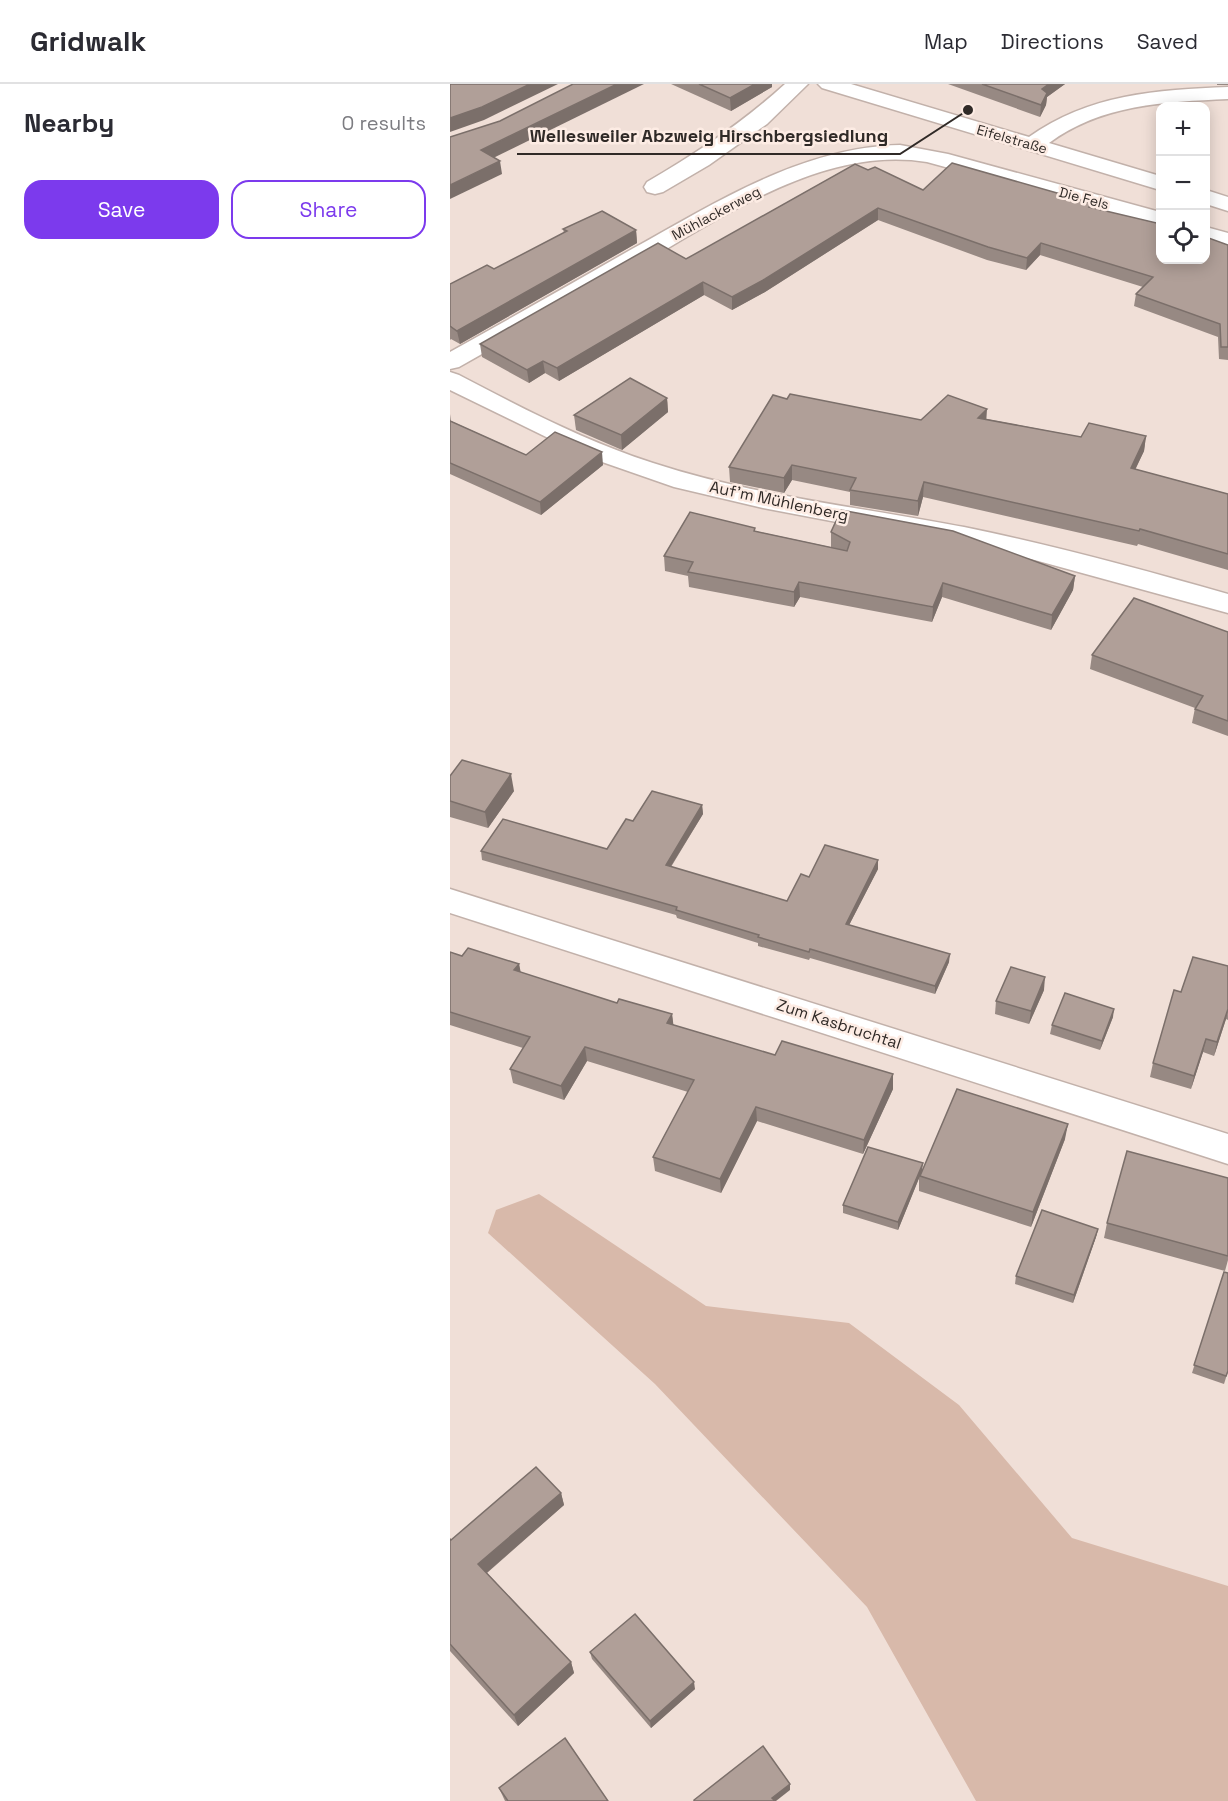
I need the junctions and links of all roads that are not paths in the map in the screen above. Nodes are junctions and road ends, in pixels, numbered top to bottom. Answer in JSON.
{"nodes":[{"id":1,"x":797,"y":84,"type":"edge"},
{"id":2,"x":829,"y":84,"type":"edge"},
{"id":3,"x":1228,"y":93,"type":"edge"},
{"id":4,"x":1032,"y":145,"type":"junction"},
{"id":5,"x":1007,"y":178,"type":"joint"},
{"id":6,"x":1156,"y":182,"type":"edge"},
{"id":7,"x":655,"y":187,"type":"dead end"},
{"id":8,"x":1210,"y":198,"type":"edge"},
{"id":9,"x":1228,"y":204,"type":"edge"},
{"id":10,"x":1156,"y":218,"type":"edge"},
{"id":11,"x":1210,"y":235,"type":"edge"},
{"id":12,"x":1228,"y":241,"type":"edge"},
{"id":13,"x":450,"y":362,"type":"edge"},
{"id":14,"x":450,"y":380,"type":"edge"},
{"id":15,"x":1228,"y":604,"type":"edge"},
{"id":16,"x":450,"y":901,"type":"edge"},
{"id":17,"x":1228,"y":1149,"type":"edge"}],
"edges":[{"from":1,"to":7,"type":"street"},
{"from":2,"to":4,"type":"street","name":"Eifelstraße"},
{"from":3,"to":4,"type":"street"},
{"from":4,"to":6,"type":"street","name":"Eifelstraße"},
{"from":5,"to":10,"type":"street","name":"Die Fels"},
{"from":5,"to":13,"type":"street","name":"Mühlackerweg"},
{"from":8,"to":9,"type":"street"},
{"from":11,"to":12,"type":"street"},
{"from":14,"to":15,"type":"street","name":"Auf'm Mühlenberg"},
{"from":16,"to":17,"type":"street","name":"Zum Kasbruchtal"}]}
